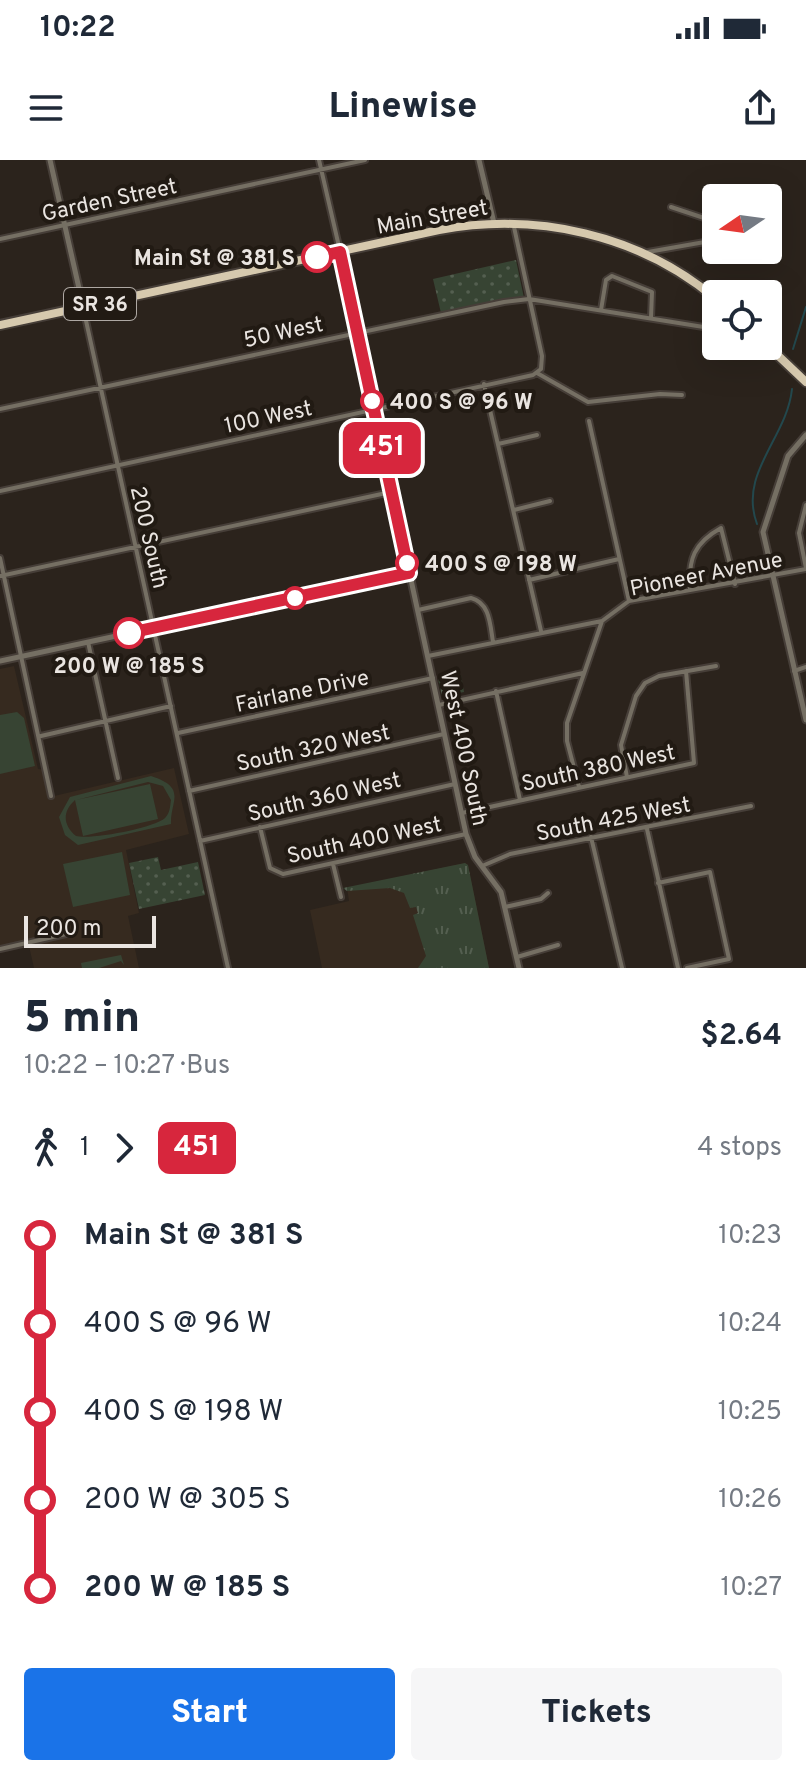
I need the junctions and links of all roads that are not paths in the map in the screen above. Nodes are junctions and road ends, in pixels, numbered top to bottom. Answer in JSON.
{"nodes":[{"id":1,"x":50,"y":160,"type":"edge"},
{"id":2,"x":319,"y":160,"type":"edge"},
{"id":3,"x":365,"y":160,"type":"edge"},
{"id":4,"x":479,"y":160,"type":"edge"},
{"id":5,"x":321,"y":170,"type":"junction"},
{"id":6,"x":671,"y":207,"type":"dead end"},
{"id":7,"x":702,"y":217,"type":"edge"},
{"id":8,"x":494,"y":223,"type":"junction"},
{"id":9,"x":513,"y":223,"type":"junction"},
{"id":10,"x":66,"y":225,"type":"junction"},
{"id":11,"x":0,"y":239,"type":"edge"},
{"id":12,"x":702,"y":242,"type":"edge"},
{"id":13,"x":340,"y":252,"type":"junction"},
{"id":14,"x":643,"y":253,"type":"junction"},
{"id":15,"x":702,"y":289,"type":"edge"},
{"id":16,"x":529,"y":299,"type":"junction"},
{"id":17,"x":83,"y":307,"type":"junction"},
{"id":18,"x":601,"y":310,"type":"junction"},
{"id":19,"x":651,"y":318,"type":"junction"},
{"id":20,"x":0,"y":325,"type":"edge"},
{"id":21,"x":702,"y":327,"type":"edge"},
{"id":22,"x":357,"y":332,"type":"junction"},
{"id":23,"x":782,"y":359,"type":"edge"},
{"id":24,"x":539,"y":371,"type":"junction"},
{"id":25,"x":806,"y":382,"type":"edge"},
{"id":26,"x":484,"y":384,"type":"junction"},
{"id":27,"x":101,"y":388,"type":"junction"},
{"id":28,"x":682,"y":395,"type":"dead end"},
{"id":29,"x":0,"y":409,"type":"edge"},
{"id":30,"x":373,"y":410,"type":"junction"},
{"id":31,"x":589,"y":421,"type":"dead end"},
{"id":32,"x":537,"y":435,"type":"dead end"},
{"id":33,"x":806,"y":435,"type":"edge"},
{"id":34,"x":498,"y":444,"type":"junction"},
{"id":35,"x":117,"y":466,"type":"junction"},
{"id":36,"x":0,"y":491,"type":"edge"},
{"id":37,"x":391,"y":492,"type":"junction"},
{"id":38,"x":550,"y":501,"type":"dead end"},
{"id":39,"x":806,"y":505,"type":"edge"},
{"id":40,"x":513,"y":510,"type":"junction"},
{"id":41,"x":136,"y":547,"type":"junction"},
{"id":42,"x":0,"y":558,"type":"edge"},
{"id":43,"x":619,"y":559,"type":"junction"},
{"id":44,"x":806,"y":568,"type":"edge"},
{"id":45,"x":409,"y":573,"type":"junction"},
{"id":46,"x":2,"y":576,"type":"edge"},
{"id":47,"x":772,"y":577,"type":"junction"},
{"id":48,"x":529,"y":580,"type":"junction"},
{"id":49,"x":735,"y":584,"type":"junction"},
{"id":50,"x":690,"y":590,"type":"junction"},
{"id":51,"x":629,"y":601,"type":"junction"},
{"id":52,"x":418,"y":610,"type":"junction"},
{"id":53,"x":602,"y":621,"type":"junction"},
{"id":54,"x":154,"y":628,"type":"junction"},
{"id":55,"x":541,"y":631,"type":"junction"},
{"id":56,"x":88,"y":642,"type":"junction"},
{"id":57,"x":493,"y":642,"type":"junction"},
{"id":58,"x":24,"y":656,"type":"junction"},
{"id":59,"x":428,"y":656,"type":"junction"},
{"id":60,"x":0,"y":661,"type":"edge"},
{"id":61,"x":716,"y":666,"type":"dead end"},
{"id":62,"x":806,"y":667,"type":"edge"},
{"id":63,"x":686,"y":671,"type":"junction"},
{"id":64,"x":794,"y":671,"type":"junction"},
{"id":65,"x":583,"y":673,"type":"junction"},
{"id":66,"x":433,"y":678,"type":"junction"},
{"id":67,"x":496,"y":691,"type":"junction"},
{"id":68,"x":439,"y":705,"type":"junction"},
{"id":69,"x":171,"y":706,"type":"junction"},
{"id":70,"x":106,"y":720,"type":"junction"},
{"id":71,"x":806,"y":720,"type":"edge"},
{"id":72,"x":178,"y":733,"type":"junction"},
{"id":73,"x":444,"y":734,"type":"junction"},
{"id":74,"x":40,"y":736,"type":"junction"},
{"id":75,"x":627,"y":777,"type":"junction"},
{"id":76,"x":118,"y":778,"type":"dead end"},
{"id":77,"x":455,"y":784,"type":"junction"},
{"id":78,"x":579,"y":787,"type":"junction"},
{"id":79,"x":189,"y":791,"type":"junction"},
{"id":80,"x":51,"y":796,"type":"dead end"},
{"id":81,"x":520,"y":800,"type":"junction"},
{"id":82,"x":751,"y":806,"type":"dead end"},
{"id":83,"x":462,"y":813,"type":"junction"},
{"id":84,"x":260,"y":827,"type":"junction"},
{"id":85,"x":647,"y":829,"type":"junction"},
{"id":86,"x":466,"y":834,"type":"junction"},
{"id":87,"x":591,"y":837,"type":"junction"},
{"id":88,"x":200,"y":841,"type":"junction"},
{"id":89,"x":333,"y":864,"type":"junction"},
{"id":90,"x":482,"y":866,"type":"junction"},
{"id":91,"x":658,"y":883,"type":"junction"},
{"id":92,"x":548,"y":893,"type":"dead end"},
{"id":93,"x":341,"y":897,"type":"dead end"},
{"id":94,"x":505,"y":907,"type":"junction"},
{"id":95,"x":66,"y":934,"type":"dead end"},
{"id":96,"x":558,"y":945,"type":"dead end"},
{"id":97,"x":1,"y":948,"type":"edge"},
{"id":98,"x":517,"y":957,"type":"junction"},
{"id":99,"x":228,"y":968,"type":"edge"},
{"id":100,"x":519,"y":968,"type":"edge"},
{"id":101,"x":622,"y":968,"type":"edge"},
{"id":102,"x":678,"y":968,"type":"edge"},
{"id":103,"x":687,"y":968,"type":"edge"}],
"edges":[{"from":1,"to":10,"type":"street","name":"200 South"},
{"from":2,"to":5,"type":"street"},
{"from":3,"to":5,"type":"street","name":"Garden Street"},
{"from":4,"to":8,"type":"street"},
{"from":5,"to":10,"type":"street","name":"Garden Street"},
{"from":5,"to":13,"type":"street"},
{"from":6,"to":7,"type":"street"},
{"from":8,"to":9,"type":"highway","name":"Main Street","number":"SR 36"},
{"from":8,"to":13,"type":"highway","name":"Main Street","number":"SR 36"},
{"from":9,"to":14,"type":"highway","name":"Main Street","number":"SR 36"},
{"from":9,"to":16,"type":"street"},
{"from":10,"to":11,"type":"street","name":"Garden Street"},
{"from":10,"to":17,"type":"street","name":"200 South"},
{"from":12,"to":14,"type":"street"},
{"from":13,"to":17,"type":"highway","name":"Main Street","number":"SR 36"},
{"from":13,"to":22,"type":"street","name":"West 400 South"},
{"from":14,"to":15,"type":"highway","name":"Main Street","number":"SR 36"},
{"from":16,"to":18,"type":"street","name":"50 West"},
{"from":16,"to":22,"type":"street","name":"50 West"},
{"from":16,"to":24,"type":"street"},
{"from":17,"to":20,"type":"highway","name":"Main Street","number":"SR 36"},
{"from":17,"to":27,"type":"street","name":"200 South"},
{"from":18,"to":19,"type":"street","name":"50 West"},
{"from":18,"to":19,"type":"street"},
{"from":19,"to":21,"type":"street","name":"50 West"},
{"from":22,"to":27,"type":"street","name":"50 West"},
{"from":22,"to":30,"type":"street","name":"West 400 South"},
{"from":23,"to":25,"type":"highway"},
{"from":24,"to":26,"type":"street","name":"100 West"},
{"from":24,"to":28,"type":"street"},
{"from":26,"to":30,"type":"street","name":"100 West"},
{"from":26,"to":34,"type":"street"},
{"from":27,"to":29,"type":"street","name":"50 West"},
{"from":27,"to":35,"type":"street","name":"200 South"},
{"from":30,"to":35,"type":"street","name":"100 West"},
{"from":30,"to":37,"type":"street","name":"West 400 South"},
{"from":31,"to":43,"type":"street"},
{"from":32,"to":34,"type":"street"},
{"from":33,"to":47,"type":"street"},
{"from":34,"to":40,"type":"street"},
{"from":35,"to":36,"type":"street","name":"100 West"},
{"from":35,"to":41,"type":"street","name":"200 South"},
{"from":37,"to":41,"type":"street"},
{"from":37,"to":45,"type":"street","name":"West 400 South"},
{"from":38,"to":40,"type":"street"},
{"from":39,"to":44,"type":"street"},
{"from":40,"to":48,"type":"street"},
{"from":41,"to":46,"type":"street"},
{"from":41,"to":54,"type":"street","name":"200 South"},
{"from":42,"to":46,"type":"street"},
{"from":43,"to":48,"type":"street"},
{"from":43,"to":51,"type":"street"},
{"from":44,"to":47,"type":"street","name":"Pioneer Avenue"},
{"from":45,"to":52,"type":"street","name":"West 400 South"},
{"from":45,"to":54,"type":"street"},
{"from":46,"to":58,"type":"street"},
{"from":47,"to":49,"type":"street","name":"Pioneer Avenue"},
{"from":47,"to":64,"type":"street"},
{"from":48,"to":55,"type":"street"},
{"from":49,"to":50,"type":"street","name":"Pioneer Avenue"},
{"from":49,"to":50,"type":"street"},
{"from":50,"to":51,"type":"street","name":"Pioneer Avenue"},
{"from":51,"to":53,"type":"street","name":"Pioneer Avenue"},
{"from":52,"to":57,"type":"street"},
{"from":52,"to":59,"type":"street","name":"West 400 South"},
{"from":53,"to":55,"type":"street","name":"Pioneer Avenue"},
{"from":53,"to":65,"type":"street"},
{"from":54,"to":56,"type":"street"},
{"from":54,"to":69,"type":"street","name":"200 South"},
{"from":55,"to":57,"type":"street","name":"Pioneer Avenue"},
{"from":56,"to":58,"type":"street"},
{"from":56,"to":70,"type":"street"},
{"from":57,"to":59,"type":"street","name":"Pioneer Avenue"},
{"from":58,"to":60,"type":"street"},
{"from":58,"to":74,"type":"street"},
{"from":59,"to":66,"type":"street","name":"West 400 South"},
{"from":61,"to":63,"type":"street"},
{"from":62,"to":64,"type":"street"},
{"from":63,"to":75,"type":"street"},
{"from":63,"to":75,"type":"street","name":"South 380 West"},
{"from":64,"to":71,"type":"street"},
{"from":65,"to":67,"type":"street"},
{"from":65,"to":78,"type":"street"},
{"from":66,"to":68,"type":"street","name":"West 400 South"},
{"from":66,"to":72,"type":"street","name":"Fairlane Drive"},
{"from":67,"to":68,"type":"street"},
{"from":67,"to":81,"type":"street"},
{"from":68,"to":73,"type":"street","name":"West 400 South"},
{"from":69,"to":70,"type":"street"},
{"from":69,"to":72,"type":"street","name":"200 South"},
{"from":70,"to":74,"type":"street"},
{"from":70,"to":76,"type":"street"},
{"from":72,"to":79,"type":"street","name":"200 South"},
{"from":73,"to":77,"type":"street","name":"West 400 South"},
{"from":73,"to":79,"type":"street","name":"South 320 West"},
{"from":74,"to":80,"type":"street"},
{"from":75,"to":78,"type":"street","name":"South 380 West"},
{"from":77,"to":83,"type":"street","name":"West 400 South"},
{"from":77,"to":84,"type":"street","name":"South 360 West"},
{"from":78,"to":81,"type":"street","name":"South 380 West"},
{"from":79,"to":88,"type":"street","name":"200 South"},
{"from":81,"to":83,"type":"street","name":"South 380 West"},
{"from":82,"to":85,"type":"street","name":"South 425 West"},
{"from":83,"to":86,"type":"street","name":"West 400 South"},
{"from":84,"to":88,"type":"street","name":"South 360 West"},
{"from":84,"to":89,"type":"street","name":"South 400 West"},
{"from":85,"to":87,"type":"street","name":"South 425 West"},
{"from":85,"to":91,"type":"street"},
{"from":86,"to":89,"type":"street","name":"South 400 West"},
{"from":86,"to":90,"type":"street","name":"West 400 South"},
{"from":87,"to":90,"type":"street","name":"South 425 West"},
{"from":87,"to":101,"type":"street"},
{"from":88,"to":99,"type":"street","name":"200 South"},
{"from":89,"to":93,"type":"street"},
{"from":90,"to":94,"type":"street","name":"West 400 South"},
{"from":91,"to":102,"type":"street"},
{"from":91,"to":103,"type":"street"},
{"from":92,"to":94,"type":"street"},
{"from":94,"to":98,"type":"street","name":"West 400 South"},
{"from":95,"to":97,"type":"street"},
{"from":96,"to":98,"type":"street"},
{"from":98,"to":100,"type":"street","name":"West 400 South"}]}
